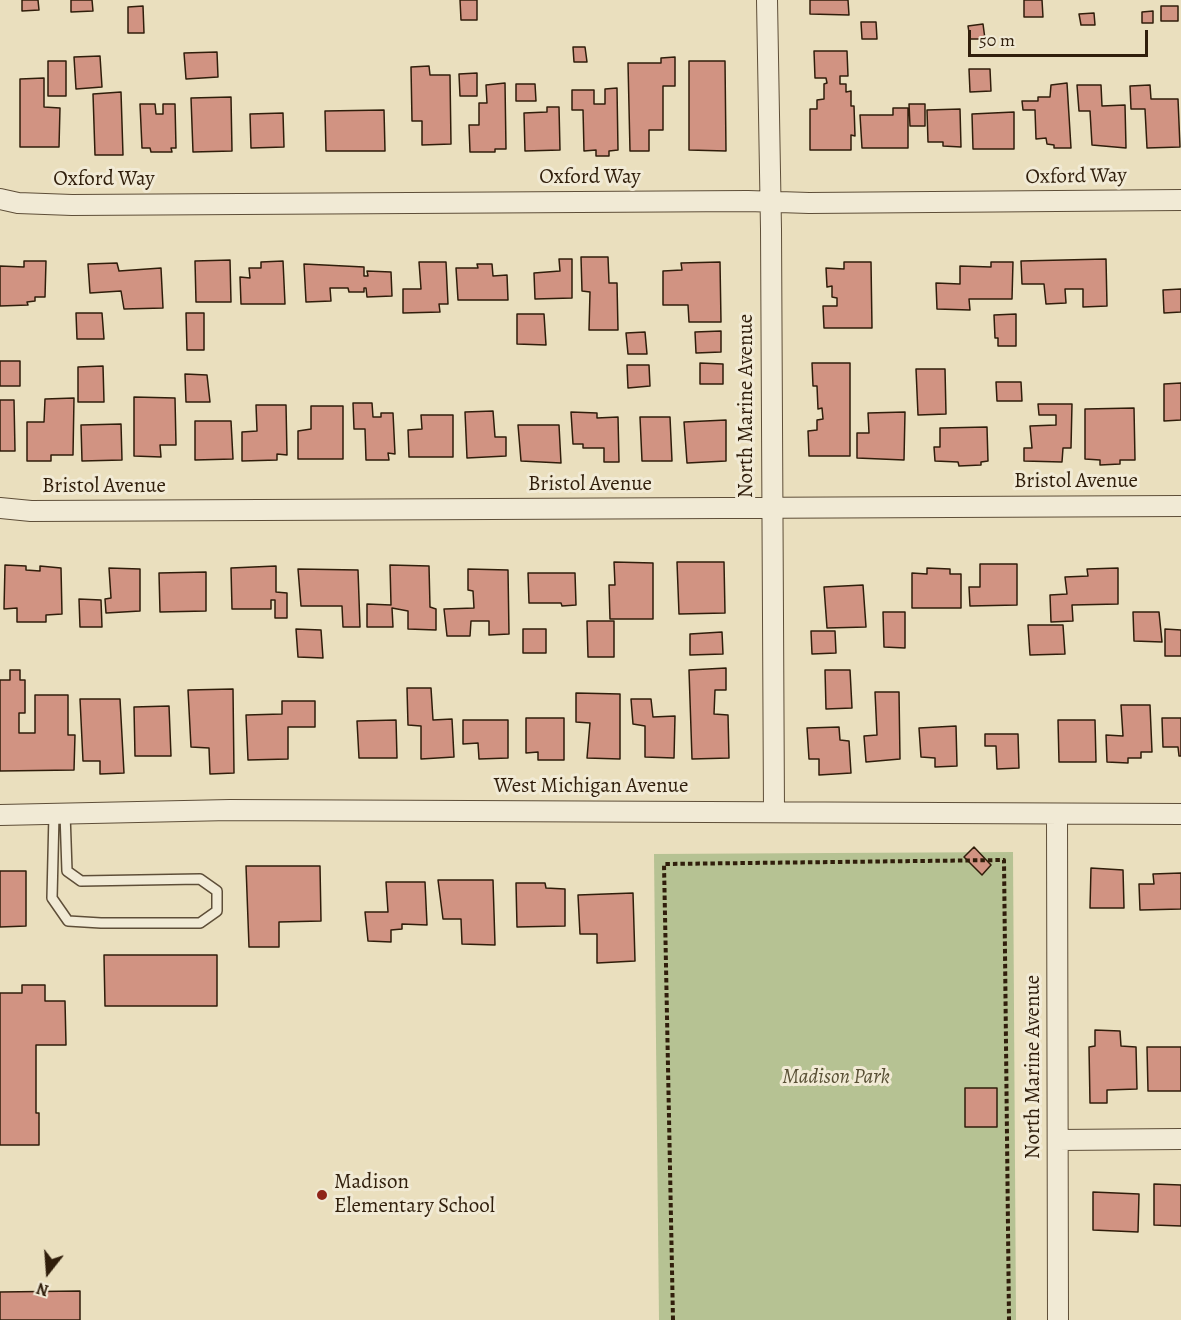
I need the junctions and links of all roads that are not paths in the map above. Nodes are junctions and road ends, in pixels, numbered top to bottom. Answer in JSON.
{"nodes":[{"id":1,"x":767,"y":0,"type":"edge"},
{"id":2,"x":0,"y":199,"type":"edge"},
{"id":3,"x":1181,"y":200,"type":"edge"},
{"id":4,"x":769,"y":202,"type":"junction"},
{"id":5,"x":1181,"y":506,"type":"edge"},
{"id":6,"x":0,"y":508,"type":"edge"},
{"id":7,"x":772,"y":508,"type":"junction"},
{"id":8,"x":774,"y":811,"type":"junction"},
{"id":9,"x":59,"y":813,"type":"junction"},
{"id":10,"x":1057,"y":814,"type":"junction"},
{"id":11,"x":1181,"y":814,"type":"edge"},
{"id":12,"x":0,"y":815,"type":"edge"},
{"id":13,"x":1181,"y":1139,"type":"edge"},
{"id":14,"x":1058,"y":1140,"type":"junction"},
{"id":15,"x":1058,"y":1320,"type":"edge"}],
"edges":[{"from":1,"to":4,"type":"street","name":"North Marine Avenue"},
{"from":2,"to":4,"type":"street","name":"Oxford Way"},
{"from":3,"to":4,"type":"street","name":"Oxford Way"},
{"from":4,"to":7,"type":"street","name":"North Marine Avenue"},
{"from":5,"to":7,"type":"street","name":"Bristol Avenue"},
{"from":6,"to":7,"type":"street","name":"Bristol Avenue"},
{"from":7,"to":8,"type":"street","name":"North Marine Avenue"},
{"from":8,"to":9,"type":"street","name":"West Michigan Avenue"},
{"from":8,"to":10,"type":"street","name":"West Michigan Avenue"},
{"from":9,"to":9,"type":"lane"},
{"from":9,"to":12,"type":"street","name":"West Michigan Avenue"},
{"from":10,"to":11,"type":"street","name":"West Michigan Avenue"},
{"from":10,"to":14,"type":"street","name":"North Marine Avenue"},
{"from":13,"to":14,"type":"street"},
{"from":14,"to":15,"type":"street","name":"North Marine Avenue"}]}
